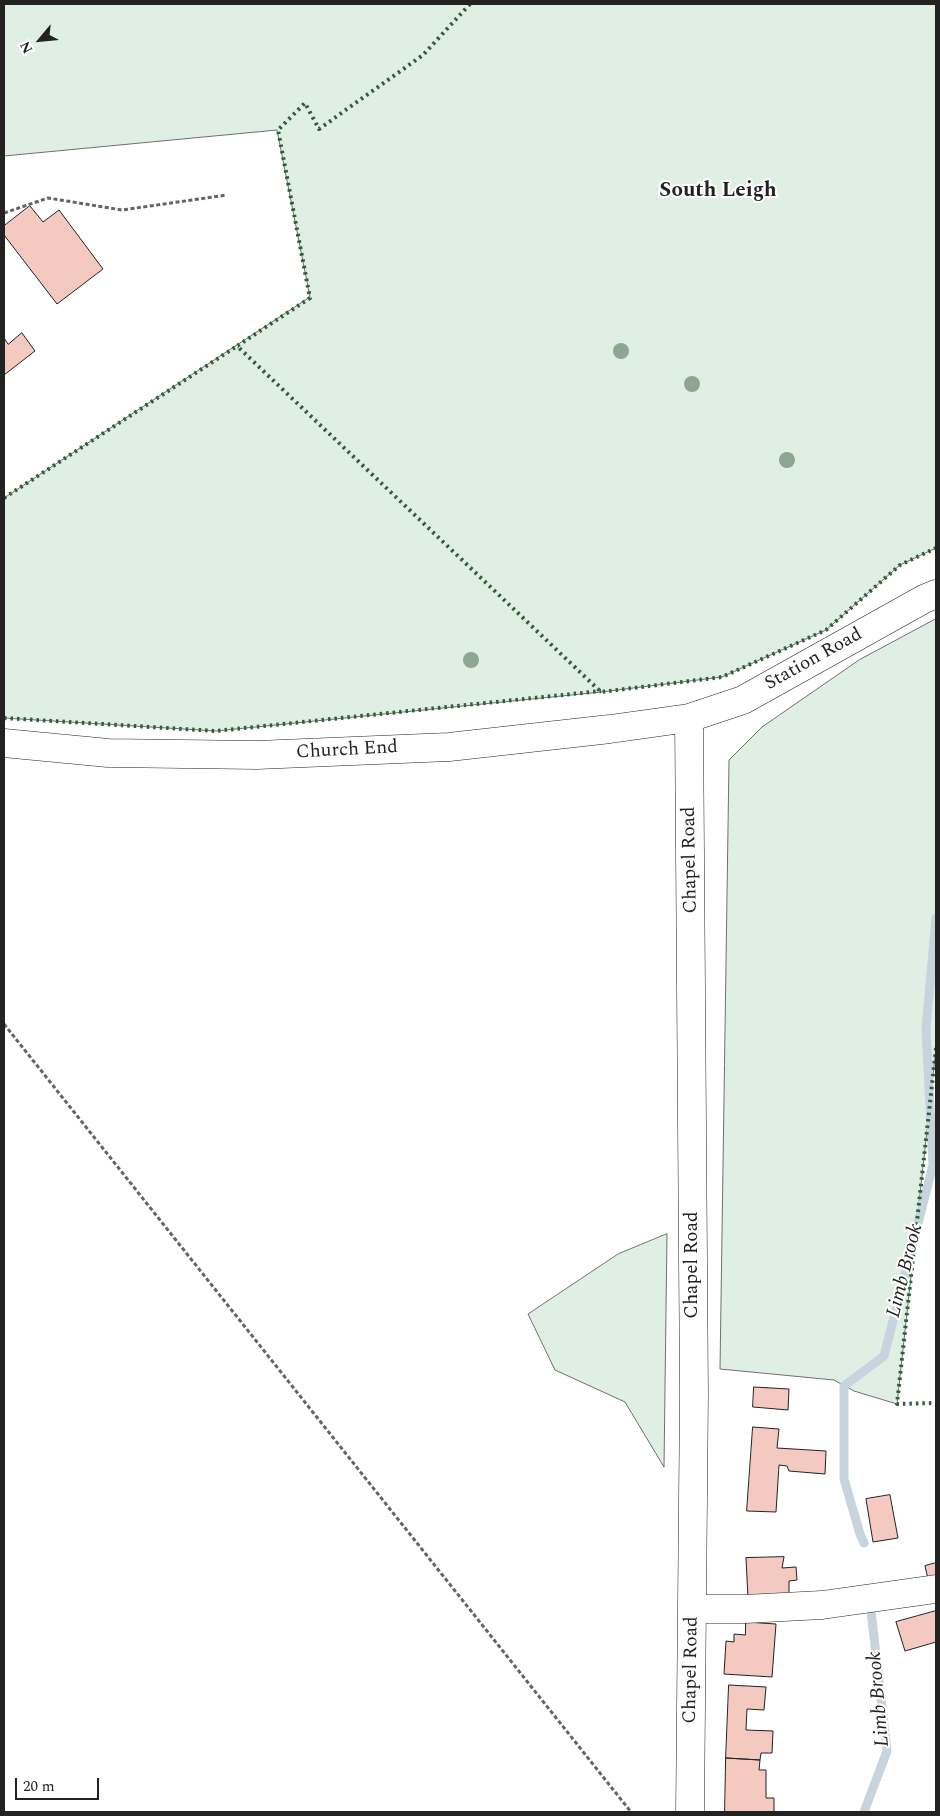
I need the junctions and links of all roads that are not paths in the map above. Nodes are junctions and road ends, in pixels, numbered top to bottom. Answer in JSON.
{"nodes":[{"id":1,"x":936,"y":594,"type":"edge"},
{"id":2,"x":689,"y":718,"type":"junction"},
{"id":3,"x":4,"y":743,"type":"edge"},
{"id":4,"x":936,"y":1589,"type":"edge"},
{"id":5,"x":693,"y":1609,"type":"junction"},
{"id":6,"x":690,"y":1812,"type":"edge"}],
"edges":[{"from":1,"to":2,"type":"street","name":"Station Road"},
{"from":2,"to":3,"type":"street","name":"Church End"},
{"from":2,"to":5,"type":"street","name":"Chapel Road"},
{"from":4,"to":5,"type":"street"},
{"from":5,"to":6,"type":"street","name":"Chapel Road"}]}
